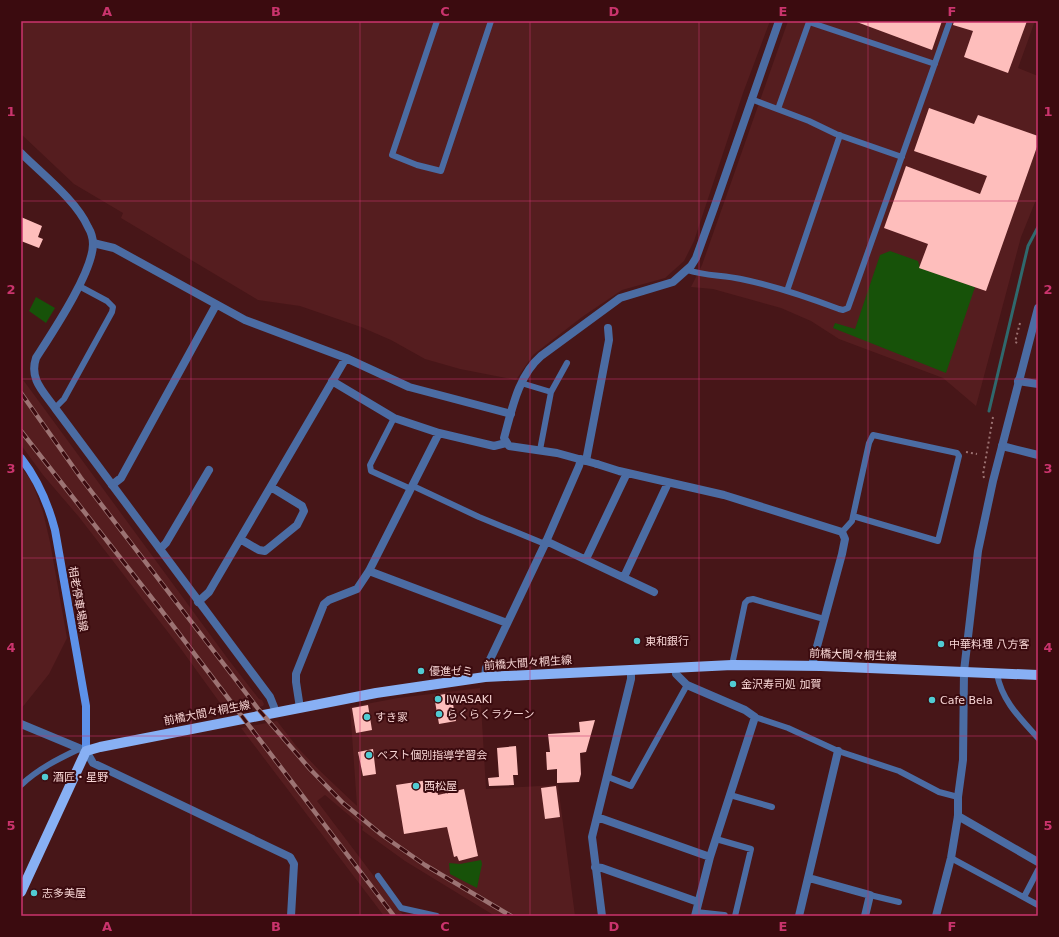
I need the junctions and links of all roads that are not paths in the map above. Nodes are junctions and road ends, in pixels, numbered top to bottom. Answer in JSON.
{"nodes":[{"id":1,"x":437,"y":21,"type":"edge"},
{"id":2,"x":491,"y":21,"type":"edge"},
{"id":3,"x":778,"y":21,"type":"edge"},
{"id":4,"x":950,"y":21,"type":"edge"},
{"id":5,"x":935,"y":64,"type":"junction"},
{"id":6,"x":751,"y":99,"type":"junction"},
{"id":7,"x":778,"y":109,"type":"junction"},
{"id":8,"x":840,"y":135,"type":"junction"},
{"id":9,"x":21,"y":153,"type":"edge"},
{"id":10,"x":902,"y":157,"type":"junction"},
{"id":11,"x":93,"y":243,"type":"junction"},
{"id":12,"x":687,"y":270,"type":"junction"},
{"id":13,"x":79,"y":286,"type":"junction"},
{"id":14,"x":787,"y":290,"type":"junction"},
{"id":15,"x":216,"y":305,"type":"junction"},
{"id":16,"x":1038,"y":308,"type":"edge"},
{"id":17,"x":608,"y":328,"type":"dead end"},
{"id":18,"x":346,"y":358,"type":"junction"},
{"id":19,"x":567,"y":364,"type":"dead end"},
{"id":20,"x":332,"y":381,"type":"junction"},
{"id":21,"x":1018,"y":381,"type":"junction"},
{"id":22,"x":520,"y":383,"type":"junction"},
{"id":23,"x":1038,"y":384,"type":"edge"},
{"id":24,"x":551,"y":392,"type":"junction"},
{"id":25,"x":55,"y":408,"type":"junction"},
{"id":26,"x":511,"y":414,"type":"junction"},
{"id":27,"x":394,"y":418,"type":"junction"},
{"id":28,"x":439,"y":433,"type":"junction"},
{"id":29,"x":506,"y":443,"type":"junction"},
{"id":30,"x":1002,"y":446,"type":"junction"},
{"id":31,"x":540,"y":450,"type":"junction"},
{"id":32,"x":1038,"y":455,"type":"edge"},
{"id":33,"x":21,"y":458,"type":"edge"},
{"id":34,"x":583,"y":460,"type":"junction"},
{"id":35,"x":209,"y":470,"type":"dead end"},
{"id":36,"x":627,"y":473,"type":"junction"},
{"id":37,"x":668,"y":483,"type":"junction"},
{"id":38,"x":112,"y":485,"type":"junction"},
{"id":39,"x":271,"y":487,"type":"junction"},
{"id":40,"x":412,"y":487,"type":"junction"},
{"id":41,"x":853,"y":516,"type":"junction"},
{"id":42,"x":842,"y":532,"type":"junction"},
{"id":43,"x":240,"y":539,"type":"junction"},
{"id":44,"x":546,"y":542,"type":"junction"},
{"id":45,"x":160,"y":549,"type":"junction"},
{"id":46,"x":586,"y":560,"type":"junction"},
{"id":47,"x":369,"y":571,"type":"junction"},
{"id":48,"x":624,"y":577,"type":"junction"},
{"id":49,"x":654,"y":592,"type":"dead end"},
{"id":50,"x":198,"y":602,"type":"junction"},
{"id":51,"x":824,"y":619,"type":"junction"},
{"id":52,"x":507,"y":624,"type":"junction"},
{"id":53,"x":732,"y":665,"type":"junction"},
{"id":54,"x":812,"y":666,"type":"junction"},
{"id":55,"x":675,"y":667,"type":"junction"},
{"id":56,"x":631,"y":669,"type":"junction"},
{"id":57,"x":964,"y":671,"type":"junction"},
{"id":58,"x":997,"y":674,"type":"junction"},
{"id":59,"x":1038,"y":675,"type":"edge"},
{"id":60,"x":485,"y":677,"type":"junction"},
{"id":61,"x":687,"y":685,"type":"junction"},
{"id":62,"x":300,"y":708,"type":"junction"},
{"id":63,"x":276,"y":712,"type":"junction"},
{"id":64,"x":755,"y":717,"type":"junction"},
{"id":65,"x":21,"y":724,"type":"edge"},
{"id":66,"x":1038,"y":738,"type":"edge"},
{"id":67,"x":83,"y":750,"type":"junction"},
{"id":68,"x":838,"y":751,"type":"junction"},
{"id":69,"x":608,"y":778,"type":"junction"},
{"id":70,"x":21,"y":785,"type":"edge"},
{"id":71,"x":730,"y":796,"type":"junction"},
{"id":72,"x":958,"y":797,"type":"junction"},
{"id":73,"x":772,"y":807,"type":"dead end"},
{"id":74,"x":597,"y":816,"type":"junction"},
{"id":75,"x":958,"y":816,"type":"junction"},
{"id":76,"x":716,"y":839,"type":"junction"},
{"id":77,"x":710,"y":857,"type":"junction"},
{"id":78,"x":951,"y":858,"type":"junction"},
{"id":79,"x":1038,"y":862,"type":"edge"},
{"id":80,"x":596,"y":867,"type":"junction"},
{"id":81,"x":1038,"y":870,"type":"edge"},
{"id":82,"x":378,"y":876,"type":"dead end"},
{"id":83,"x":808,"y":878,"type":"junction"},
{"id":84,"x":21,"y":892,"type":"edge"},
{"id":85,"x":870,"y":895,"type":"junction"},
{"id":86,"x":1024,"y":897,"type":"junction"},
{"id":87,"x":698,"y":902,"type":"junction"},
{"id":88,"x":899,"y":902,"type":"dead end"},
{"id":89,"x":1038,"y":905,"type":"edge"},
{"id":90,"x":695,"y":914,"type":"edge"},
{"id":91,"x":291,"y":916,"type":"edge"},
{"id":92,"x":437,"y":916,"type":"edge"},
{"id":93,"x":602,"y":916,"type":"edge"},
{"id":94,"x":724,"y":916,"type":"edge"},
{"id":95,"x":735,"y":916,"type":"edge"},
{"id":96,"x":800,"y":916,"type":"edge"},
{"id":97,"x":865,"y":916,"type":"edge"},
{"id":98,"x":936,"y":916,"type":"edge"}],
"edges":[{"from":1,"to":2,"type":"lane"},
{"from":3,"to":6,"type":"street"},
{"from":4,"to":5,"type":"lane"},
{"from":5,"to":7,"type":"lane"},
{"from":5,"to":10,"type":"lane"},
{"from":6,"to":7,"type":"lane"},
{"from":6,"to":12,"type":"street"},
{"from":7,"to":8,"type":"lane"},
{"from":8,"to":10,"type":"lane"},
{"from":8,"to":14,"type":"lane"},
{"from":9,"to":11,"type":"street"},
{"from":10,"to":14,"type":"lane"},
{"from":11,"to":13,"type":"street"},
{"from":11,"to":15,"type":"street"},
{"from":12,"to":14,"type":"lane"},
{"from":12,"to":22,"type":"street"},
{"from":13,"to":25,"type":"street"},
{"from":13,"to":25,"type":"lane"},
{"from":15,"to":18,"type":"street"},
{"from":15,"to":38,"type":"street"},
{"from":16,"to":21,"type":"street"},
{"from":17,"to":34,"type":"street"},
{"from":18,"to":20,"type":"street"},
{"from":18,"to":26,"type":"street"},
{"from":19,"to":24,"type":"lane"},
{"from":20,"to":27,"type":"street"},
{"from":20,"to":39,"type":"street"},
{"from":21,"to":23,"type":"street"},
{"from":21,"to":30,"type":"street"},
{"from":22,"to":24,"type":"lane"},
{"from":22,"to":26,"type":"street"},
{"from":24,"to":31,"type":"lane"},
{"from":25,"to":38,"type":"street"},
{"from":26,"to":29,"type":"street"},
{"from":27,"to":28,"type":"street"},
{"from":27,"to":40,"type":"lane"},
{"from":28,"to":29,"type":"street"},
{"from":28,"to":40,"type":"street"},
{"from":29,"to":31,"type":"street"},
{"from":30,"to":32,"type":"street"},
{"from":30,"to":57,"type":"street"},
{"from":31,"to":34,"type":"street"},
{"from":33,"to":67,"type":"main road","name":"相老停車場線"},
{"from":34,"to":36,"type":"street"},
{"from":34,"to":44,"type":"street"},
{"from":35,"to":45,"type":"street"},
{"from":36,"to":37,"type":"street"},
{"from":36,"to":46,"type":"street"},
{"from":37,"to":42,"type":"street"},
{"from":37,"to":48,"type":"street"},
{"from":38,"to":45,"type":"street"},
{"from":39,"to":43,"type":"street"},
{"from":39,"to":43,"type":"street"},
{"from":40,"to":44,"type":"lane"},
{"from":40,"to":47,"type":"street"},
{"from":41,"to":41,"type":"lane"},
{"from":41,"to":42,"type":"lane"},
{"from":42,"to":51,"type":"street"},
{"from":43,"to":50,"type":"street"},
{"from":44,"to":46,"type":"street"},
{"from":44,"to":52,"type":"street"},
{"from":45,"to":50,"type":"street"},
{"from":46,"to":48,"type":"street"},
{"from":47,"to":52,"type":"street"},
{"from":47,"to":62,"type":"street"},
{"from":48,"to":49,"type":"street"},
{"from":50,"to":63,"type":"street"},
{"from":51,"to":53,"type":"lane"},
{"from":51,"to":54,"type":"street"},
{"from":52,"to":60,"type":"street"},
{"from":53,"to":54,"type":"main road","name":"前橋大間々桐生線"},
{"from":53,"to":55,"type":"main road","name":"前橋大間々桐生線"},
{"from":54,"to":57,"type":"main road","name":"前橋大間々桐生線"},
{"from":55,"to":56,"type":"main road","name":"前橋大間々桐生線"},
{"from":55,"to":61,"type":"street"},
{"from":56,"to":60,"type":"main road","name":"前橋大間々桐生線"},
{"from":56,"to":69,"type":"street"},
{"from":57,"to":58,"type":"main road","name":"前橋大間々桐生線"},
{"from":57,"to":72,"type":"street"},
{"from":58,"to":59,"type":"main road","name":"前橋大間々桐生線"},
{"from":58,"to":66,"type":"lane"},
{"from":60,"to":62,"type":"main road","name":"前橋大間々桐生線"},
{"from":61,"to":64,"type":"street"},
{"from":61,"to":69,"type":"lane"},
{"from":62,"to":63,"type":"main road","name":"前橋大間々桐生線"},
{"from":63,"to":67,"type":"main road","name":"前橋大間々桐生線"},
{"from":64,"to":68,"type":"lane"},
{"from":64,"to":71,"type":"street"},
{"from":65,"to":67,"type":"street"},
{"from":67,"to":70,"type":"lane"},
{"from":67,"to":84,"type":"main road"},
{"from":67,"to":91,"type":"street"},
{"from":68,"to":72,"type":"lane"},
{"from":68,"to":83,"type":"street"},
{"from":69,"to":74,"type":"street"},
{"from":71,"to":73,"type":"lane"},
{"from":71,"to":76,"type":"street"},
{"from":72,"to":75,"type":"street"},
{"from":74,"to":77,"type":"street"},
{"from":74,"to":80,"type":"street"},
{"from":75,"to":78,"type":"street"},
{"from":75,"to":79,"type":"street"},
{"from":76,"to":77,"type":"street"},
{"from":76,"to":95,"type":"lane"},
{"from":77,"to":87,"type":"street"},
{"from":78,"to":86,"type":"lane"},
{"from":78,"to":98,"type":"street"},
{"from":80,"to":87,"type":"street"},
{"from":80,"to":93,"type":"street"},
{"from":81,"to":86,"type":"lane"},
{"from":82,"to":92,"type":"lane"},
{"from":83,"to":85,"type":"street"},
{"from":83,"to":96,"type":"street"},
{"from":85,"to":88,"type":"lane"},
{"from":85,"to":97,"type":"street"},
{"from":86,"to":89,"type":"lane"},
{"from":87,"to":90,"type":"street"},
{"from":90,"to":94,"type":"street"}]}
